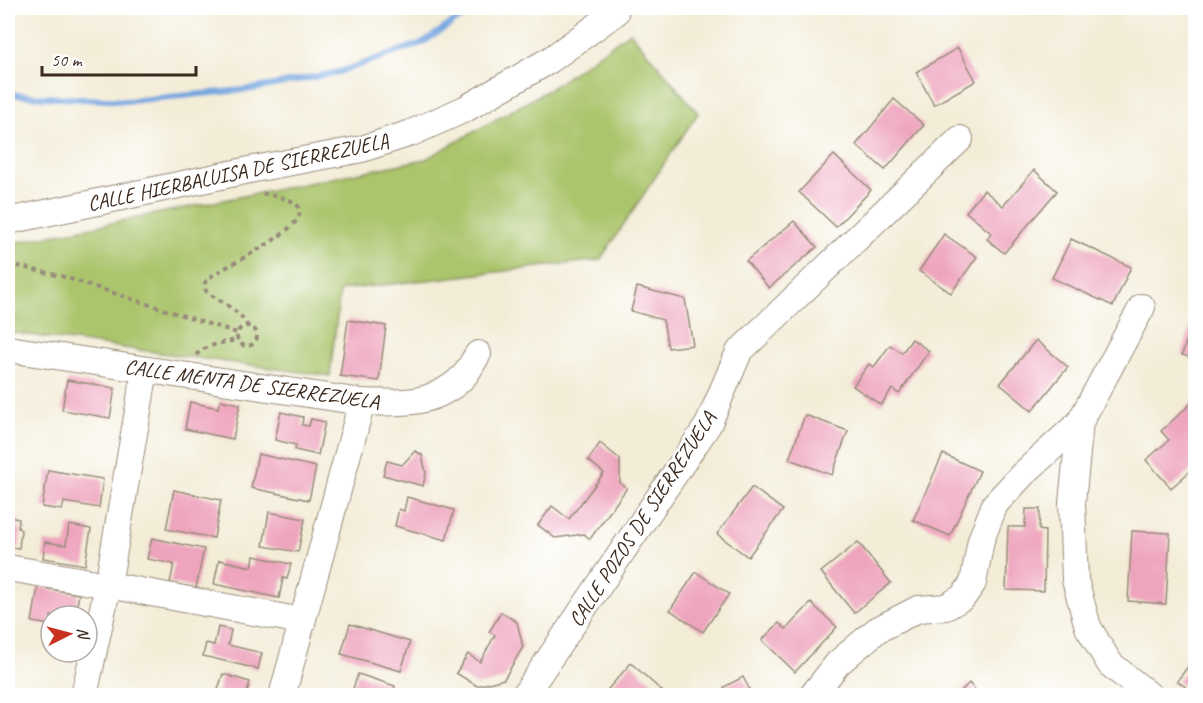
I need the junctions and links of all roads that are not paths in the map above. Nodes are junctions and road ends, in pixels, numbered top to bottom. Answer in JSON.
{"nodes":[{"id":1,"x":615,"y":12,"type":"dead end"},
{"id":2,"x":960,"y":139,"type":"dead end"},
{"id":3,"x":8,"y":221,"type":"edge"},
{"id":4,"x":1142,"y":307,"type":"dead end"},
{"id":5,"x":8,"y":349,"type":"edge"},
{"id":6,"x":478,"y":354,"type":"dead end"},
{"id":7,"x":145,"y":370,"type":"junction"},
{"id":8,"x":362,"y":402,"type":"junction"},
{"id":9,"x":1080,"y":422,"type":"junction"},
{"id":10,"x":8,"y":568,"type":"edge"},
{"id":11,"x":108,"y":585,"type":"junction"},
{"id":12,"x":302,"y":621,"type":"junction"},
{"id":13,"x":84,"y":696,"type":"edge"},
{"id":14,"x":282,"y":696,"type":"edge"},
{"id":15,"x":524,"y":696,"type":"edge"},
{"id":16,"x":812,"y":696,"type":"edge"},
{"id":17,"x":1150,"y":696,"type":"edge"}],
"edges":[{"from":1,"to":3,"type":"street","name":"CALLE HIERBALUISA DE SIERREZUELA"},
{"from":2,"to":15,"type":"street","name":"CALLE POZOS DE SIERREZUELA"},
{"from":4,"to":9,"type":"street"},
{"from":5,"to":7,"type":"street","name":"CALLE MENTA DE SIERREZUELA"},
{"from":6,"to":8,"type":"street","name":"CALLE MENTA DE SIERREZUELA"},
{"from":7,"to":8,"type":"street","name":"CALLE MENTA DE SIERREZUELA"},
{"from":7,"to":11,"type":"street"},
{"from":8,"to":12,"type":"street"},
{"from":9,"to":16,"type":"street"},
{"from":9,"to":17,"type":"street"},
{"from":10,"to":11,"type":"street"},
{"from":11,"to":12,"type":"street"},
{"from":11,"to":13,"type":"street"},
{"from":12,"to":14,"type":"street"}]}
